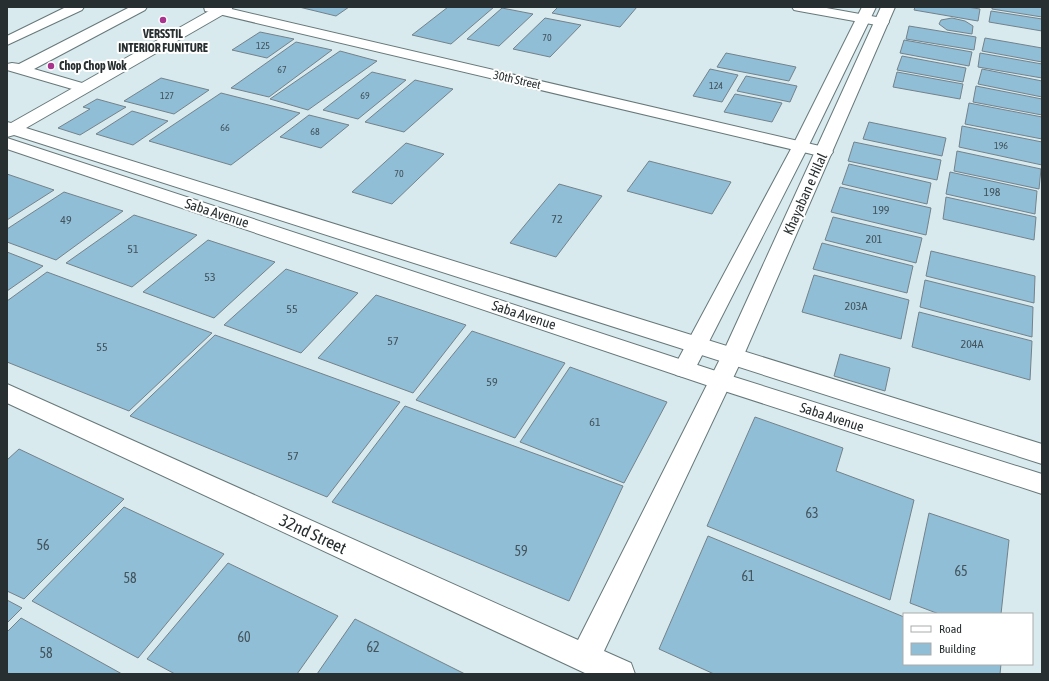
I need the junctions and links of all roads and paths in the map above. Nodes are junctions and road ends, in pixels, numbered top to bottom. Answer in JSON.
{"nodes":[{"id":1,"x":77,"y":7,"type":"edge"},
{"id":2,"x":140,"y":7,"type":"edge"},
{"id":3,"x":799,"y":7,"type":"edge"},
{"id":4,"x":888,"y":7,"type":"edge"},
{"id":5,"x":217,"y":8,"type":"edge"},
{"id":6,"x":866,"y":13,"type":"edge"},
{"id":7,"x":882,"y":22,"type":"junction"},
{"id":8,"x":7,"y":41,"type":"edge"},
{"id":9,"x":13,"y":68,"type":"edge"},
{"id":10,"x":69,"y":83,"type":"junction"},
{"id":11,"x":84,"y":88,"type":"junction"},
{"id":12,"x":8,"y":130,"type":"edge"},
{"id":13,"x":800,"y":146,"type":"junction"},
{"id":14,"x":824,"y":152,"type":"junction"},
{"id":15,"x":697,"y":346,"type":"junction"},
{"id":16,"x":732,"y":357,"type":"junction"},
{"id":17,"x":684,"y":369,"type":"junction"},
{"id":18,"x":720,"y":381,"type":"junction"},
{"id":19,"x":7,"y":393,"type":"edge"},
{"id":20,"x":1042,"y":454,"type":"edge"},
{"id":21,"x":1042,"y":484,"type":"edge"},
{"id":22,"x":585,"y":658,"type":"junction"},
{"id":23,"x":620,"y":674,"type":"edge"}],
"edges":[{"from":1,"to":8,"type":"street"},
{"from":2,"to":9,"type":"street"},
{"from":3,"to":6,"type":"street"},
{"from":4,"to":7,"type":"street","name":"Khayaban e Hilal"},
{"from":5,"to":10,"type":"street"},
{"from":5,"to":11,"type":"street"},
{"from":5,"to":13,"type":"street","name":"30th Street"},
{"from":6,"to":7,"type":"street"},
{"from":6,"to":13,"type":"street","name":"Khayaban e Hilal"},
{"from":7,"to":14,"type":"street","name":"Khayaban e Hilal"},
{"from":9,"to":10,"type":"street"},
{"from":10,"to":11,"type":"street"},
{"from":10,"to":12,"type":"street"},
{"from":11,"to":12,"type":"street"},
{"from":12,"to":15,"type":"street","name":"Saba Avenue"},
{"from":12,"to":17,"type":"street","name":"Saba Avenue"},
{"from":13,"to":14,"type":"street","name":"30th Street"},
{"from":13,"to":15,"type":"street","name":"Khayaban e Hilal"},
{"from":14,"to":16,"type":"street","name":"Khayaban e Hilal"},
{"from":15,"to":16,"type":"street","name":"Saba Avenue"},
{"from":15,"to":17,"type":"street","name":"Khayaban e Hilal"},
{"from":16,"to":18,"type":"street","name":"Khayaban e Hilal"},
{"from":16,"to":20,"type":"street","name":"Saba Avenue"},
{"from":17,"to":18,"type":"street","name":"Saba Avenue"},
{"from":18,"to":21,"type":"street","name":"Saba Avenue"},
{"from":18,"to":22,"type":"street","name":"Khayaban e Hilal"},
{"from":19,"to":22,"type":"street","name":"32nd Street"},
{"from":22,"to":23,"type":"street","name":"32nd Street"}]}
